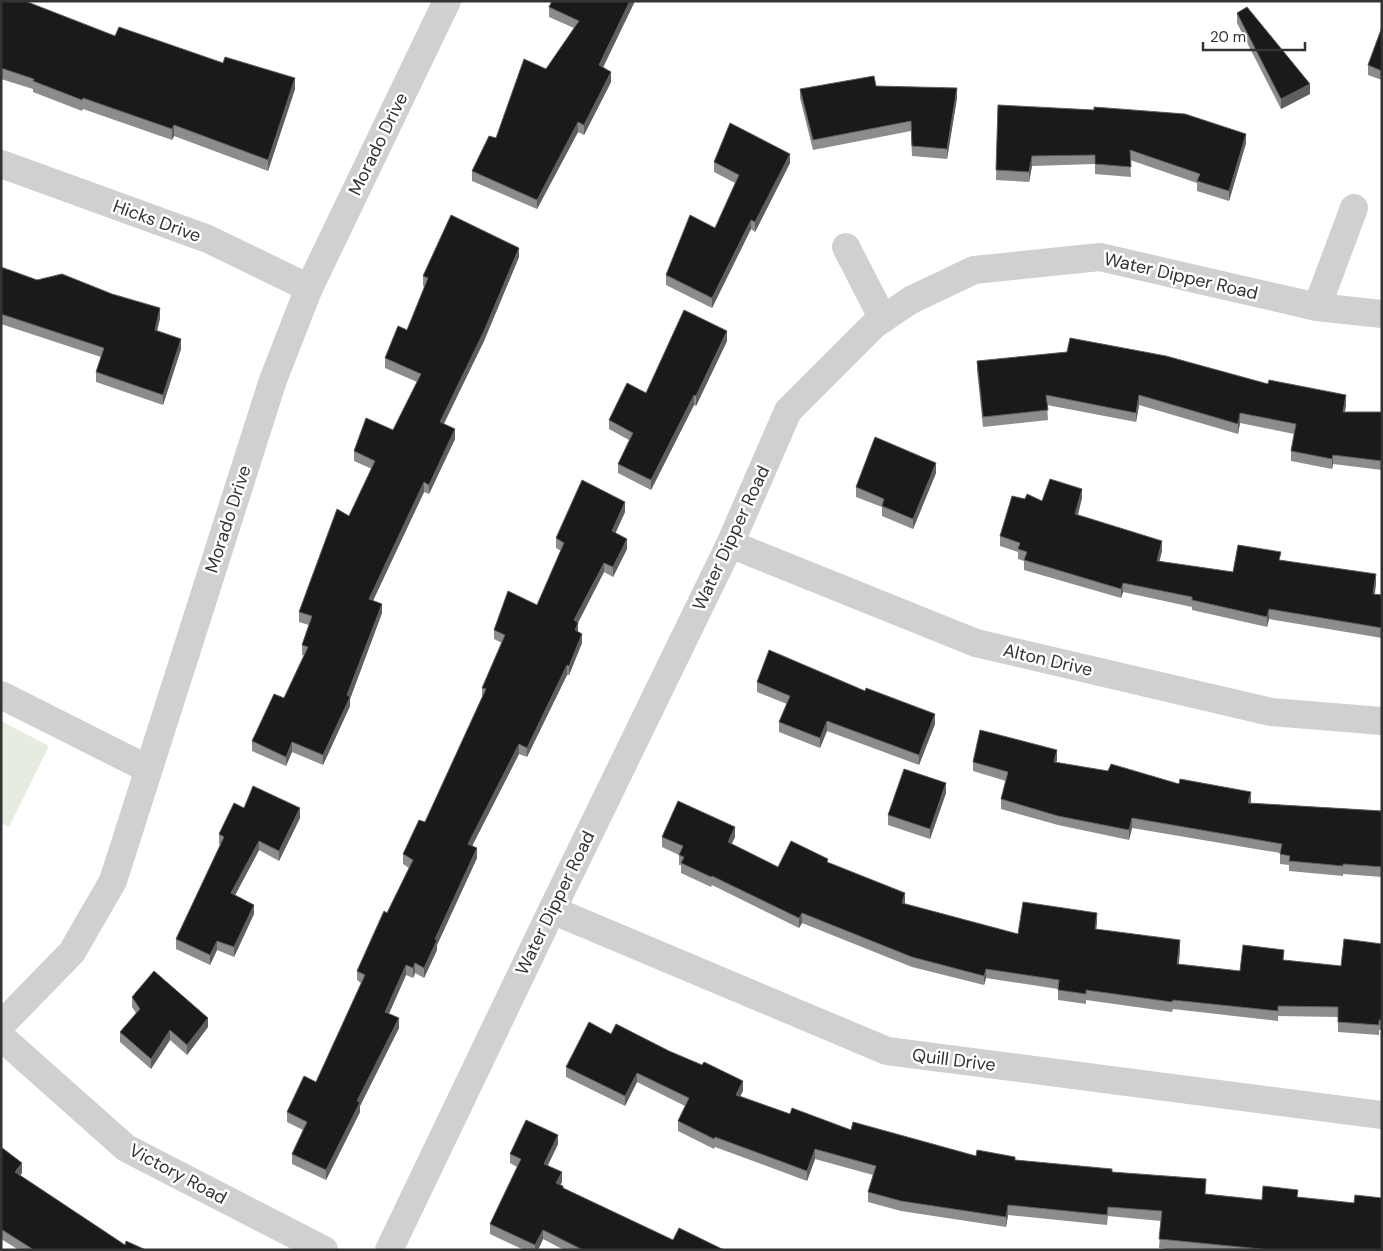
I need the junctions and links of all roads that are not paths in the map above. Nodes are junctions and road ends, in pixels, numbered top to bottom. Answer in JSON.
{"nodes":[{"id":1,"x":447,"y":1,"type":"edge"},
{"id":2,"x":1,"y":164,"type":"edge"},
{"id":3,"x":1354,"y":208,"type":"dead end"},
{"id":4,"x":846,"y":247,"type":"dead end"},
{"id":5,"x":309,"y":288,"type":"junction"},
{"id":6,"x":1317,"y":307,"type":"junction"},
{"id":7,"x":1382,"y":314,"type":"edge"},
{"id":8,"x":883,"y":319,"type":"junction"},
{"id":9,"x":730,"y":544,"type":"junction"},
{"id":10,"x":1,"y":695,"type":"edge"},
{"id":11,"x":1382,"y":721,"type":"edge"},
{"id":12,"x":148,"y":769,"type":"junction"},
{"id":13,"x":552,"y":910,"type":"junction"},
{"id":14,"x":1,"y":1025,"type":"edge"},
{"id":15,"x":1,"y":1037,"type":"edge"},
{"id":16,"x":1382,"y":1115,"type":"edge"},
{"id":17,"x":324,"y":1250,"type":"edge"},
{"id":18,"x":390,"y":1250,"type":"edge"}],
"edges":[{"from":1,"to":5,"type":"street","name":"Morado Drive"},
{"from":2,"to":5,"type":"street","name":"Hicks Drive"},
{"from":3,"to":6,"type":"street"},
{"from":4,"to":8,"type":"street"},
{"from":5,"to":12,"type":"street","name":"Morado Drive"},
{"from":6,"to":7,"type":"street","name":"Water Dipper Road"},
{"from":6,"to":8,"type":"street","name":"Water Dipper Road"},
{"from":8,"to":9,"type":"street","name":"Water Dipper Road"},
{"from":9,"to":11,"type":"street","name":"Alton Drive"},
{"from":9,"to":13,"type":"street","name":"Water Dipper Road"},
{"from":10,"to":12,"type":"street"},
{"from":12,"to":14,"type":"street","name":"Morado Drive"},
{"from":13,"to":16,"type":"street","name":"Quill Drive"},
{"from":13,"to":18,"type":"street","name":"Water Dipper Road"},
{"from":15,"to":17,"type":"street","name":"Victory Road"}]}
